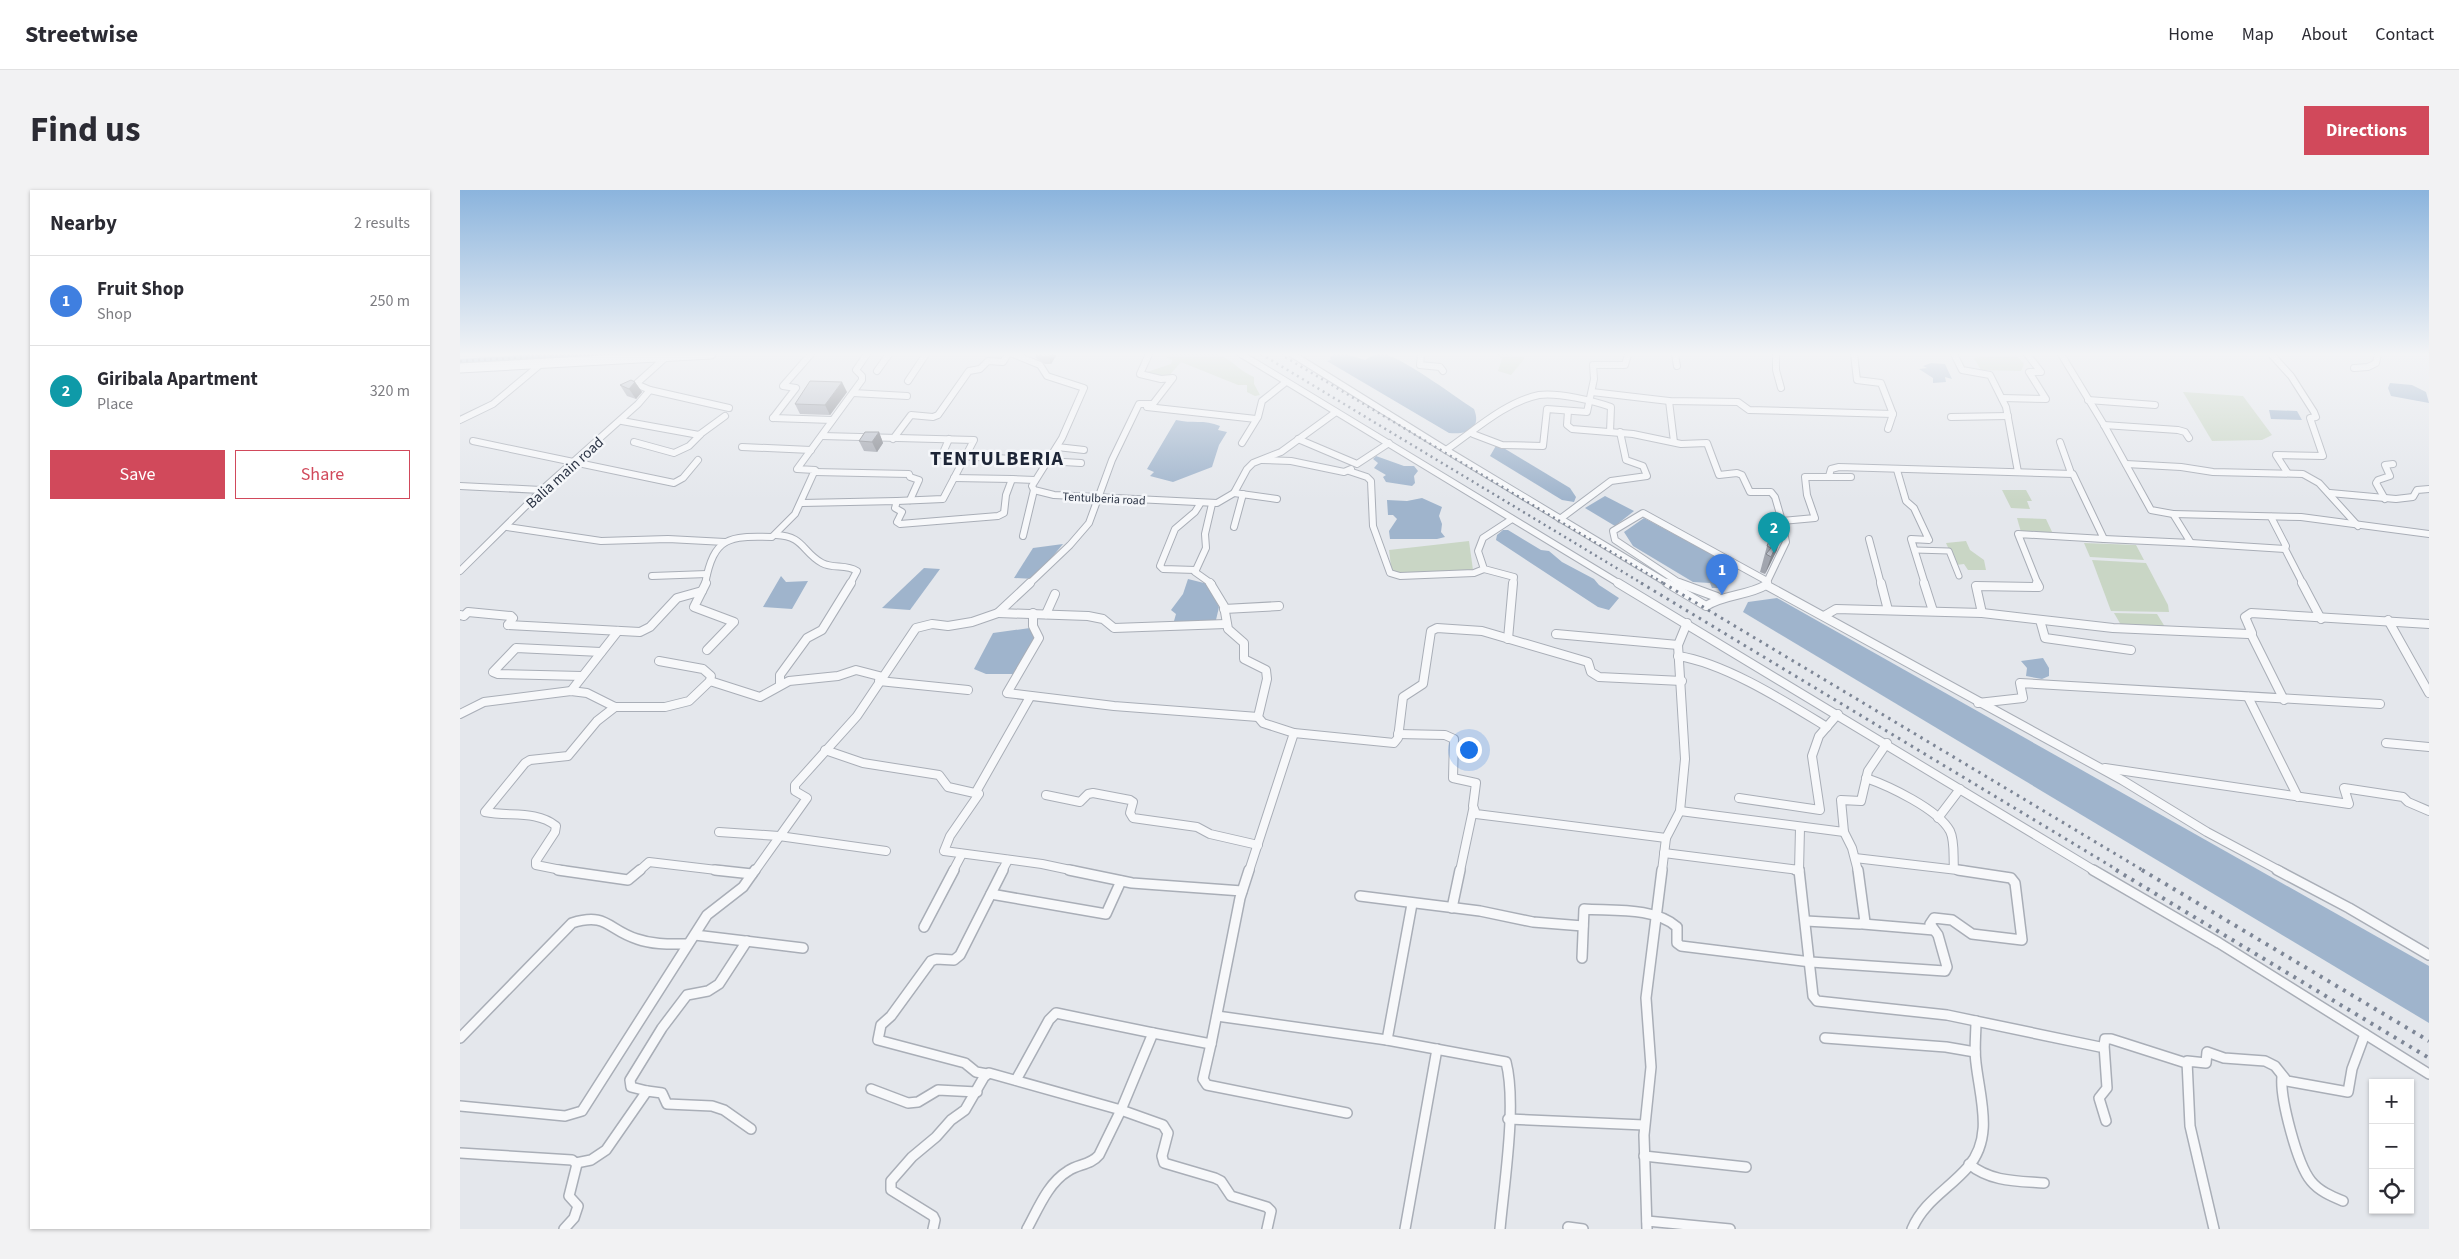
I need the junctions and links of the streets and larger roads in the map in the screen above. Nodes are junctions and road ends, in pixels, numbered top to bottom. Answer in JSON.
{"nodes":[{"id":1,"x":495,"y":402,"type":"edge"},
{"id":2,"x":638,"y":402,"type":"edge"},
{"id":3,"x":705,"y":402,"type":"edge"},
{"id":4,"x":785,"y":402,"type":"edge"},
{"id":5,"x":846,"y":402,"type":"edge"},
{"id":6,"x":947,"y":402,"type":"edge"},
{"id":7,"x":1079,"y":402,"type":"edge"},
{"id":8,"x":1155,"y":402,"type":"edge"},
{"id":9,"x":1262,"y":402,"type":"edge"},
{"id":10,"x":1320,"y":402,"type":"edge"},
{"id":11,"x":1370,"y":402,"type":"edge"},
{"id":12,"x":1518,"y":402,"type":"edge"},
{"id":13,"x":1590,"y":402,"type":"edge"},
{"id":14,"x":1598,"y":402,"type":"edge"},
{"id":15,"x":1669,"y":402,"type":"edge"},
{"id":16,"x":1739,"y":402,"type":"edge"},
{"id":17,"x":1889,"y":402,"type":"edge"},
{"id":18,"x":2003,"y":402,"type":"edge"},
{"id":19,"x":2090,"y":402,"type":"edge"},
{"id":20,"x":2121,"y":402,"type":"edge"},
{"id":21,"x":2308,"y":402,"type":"edge"},
{"id":22,"x":2155,"y":405,"type":"dead end"},
{"id":23,"x":1138,"y":406,"type":"junction"},
{"id":24,"x":729,"y":408,"type":"dead end"},
{"id":25,"x":1568,"y":411,"type":"junction"},
{"id":26,"x":1336,"y":412,"type":"junction"},
{"id":27,"x":1893,"y":414,"type":"junction"},
{"id":28,"x":725,"y":416,"type":"dead end"},
{"id":29,"x":2008,"y":416,"type":"junction"},
{"id":30,"x":1950,"y":417,"type":"dead end"},
{"id":31,"x":1256,"y":419,"type":"junction"},
{"id":32,"x":460,"y":420,"type":"edge"},
{"id":33,"x":622,"y":420,"type":"junction"},
{"id":34,"x":832,"y":420,"type":"junction"},
{"id":35,"x":2104,"y":425,"type":"junction"},
{"id":36,"x":1888,"y":429,"type":"dead end"},
{"id":37,"x":1610,"y":432,"type":"junction"},
{"id":38,"x":1620,"y":432,"type":"junction"},
{"id":39,"x":1472,"y":434,"type":"junction"},
{"id":40,"x":700,"y":435,"type":"junction"},
{"id":41,"x":822,"y":436,"type":"junction"},
{"id":42,"x":2189,"y":438,"type":"dead end"},
{"id":43,"x":893,"y":439,"type":"junction"},
{"id":44,"x":949,"y":439,"type":"junction"},
{"id":45,"x":1298,"y":439,"type":"junction"},
{"id":46,"x":473,"y":441,"type":"dead end"},
{"id":47,"x":634,"y":442,"type":"dead end"},
{"id":48,"x":1674,"y":442,"type":"junction"},
{"id":49,"x":2060,"y":442,"type":"dead end"},
{"id":50,"x":1242,"y":443,"type":"dead end"},
{"id":51,"x":1389,"y":443,"type":"junction"},
{"id":52,"x":742,"y":447,"type":"dead end"},
{"id":53,"x":1057,"y":447,"type":"junction"},
{"id":54,"x":811,"y":450,"type":"junction"},
{"id":55,"x":1084,"y":450,"type":"dead end"},
{"id":56,"x":1446,"y":450,"type":"junction"},
{"id":57,"x":966,"y":456,"type":"junction"},
{"id":58,"x":1048,"y":459,"type":"junction"},
{"id":59,"x":698,"y":460,"type":"dead end"},
{"id":60,"x":1261,"y":460,"type":"junction"},
{"id":61,"x":573,"y":462,"type":"junction"},
{"id":62,"x":1081,"y":462,"type":"dead end"},
{"id":63,"x":1355,"y":463,"type":"junction"},
{"id":64,"x":2126,"y":464,"type":"junction"},
{"id":65,"x":2394,"y":464,"type":"dead end"},
{"id":66,"x":1897,"y":470,"type":"junction"},
{"id":67,"x":1349,"y":471,"type":"junction"},
{"id":68,"x":815,"y":472,"type":"junction"},
{"id":69,"x":2018,"y":472,"type":"junction"},
{"id":70,"x":2287,"y":472,"type":"junction"},
{"id":71,"x":2072,"y":473,"type":"junction"},
{"id":72,"x":1829,"y":476,"type":"junction"},
{"id":73,"x":1851,"y":477,"type":"dead end"},
{"id":74,"x":954,"y":478,"type":"junction"},
{"id":75,"x":1012,"y":480,"type":"junction"},
{"id":76,"x":1035,"y":480,"type":"junction"},
{"id":77,"x":460,"y":486,"type":"edge"},
{"id":78,"x":2429,"y":489,"type":"edge"},
{"id":79,"x":542,"y":490,"type":"junction"},
{"id":80,"x":1034,"y":490,"type":"junction"},
{"id":81,"x":1234,"y":493,"type":"junction"},
{"id":82,"x":2330,"y":493,"type":"junction"},
{"id":83,"x":1243,"y":494,"type":"junction"},
{"id":84,"x":1098,"y":499,"type":"junction"},
{"id":85,"x":1277,"y":499,"type":"dead end"},
{"id":86,"x":2385,"y":499,"type":"junction"},
{"id":87,"x":910,"y":500,"type":"junction"},
{"id":88,"x":897,"y":501,"type":"junction"},
{"id":89,"x":802,"y":504,"type":"junction"},
{"id":90,"x":1200,"y":504,"type":"junction"},
{"id":91,"x":1212,"y":504,"type":"junction"},
{"id":92,"x":2173,"y":514,"type":"junction"},
{"id":93,"x":2271,"y":517,"type":"junction"},
{"id":94,"x":1560,"y":518,"type":"junction"},
{"id":95,"x":1512,"y":519,"type":"junction"},
{"id":96,"x":1782,"y":522,"type":"junction"},
{"id":97,"x":2358,"y":526,"type":"junction"},
{"id":98,"x":507,"y":527,"type":"junction"},
{"id":99,"x":1234,"y":527,"type":"dead end"},
{"id":100,"x":2429,"y":534,"type":"edge"},
{"id":101,"x":776,"y":535,"type":"junction"},
{"id":102,"x":1023,"y":536,"type":"dead end"},
{"id":103,"x":2104,"y":538,"type":"junction"},
{"id":104,"x":1869,"y":539,"type":"dead end"},
{"id":105,"x":724,"y":542,"type":"junction"},
{"id":106,"x":2190,"y":544,"type":"junction"},
{"id":107,"x":2285,"y":549,"type":"junction"},
{"id":108,"x":1915,"y":550,"type":"junction"},
{"id":109,"x":1484,"y":569,"type":"junction"},
{"id":110,"x":1196,"y":570,"type":"junction"},
{"id":111,"x":460,"y":571,"type":"edge"},
{"id":112,"x":707,"y":574,"type":"junction"},
{"id":113,"x":652,"y":576,"type":"dead end"},
{"id":114,"x":1959,"y":576,"type":"dead end"},
{"id":115,"x":1767,"y":583,"type":"junction"},
{"id":116,"x":702,"y":591,"type":"junction"},
{"id":117,"x":1055,"y":594,"type":"dead end"},
{"id":118,"x":1717,"y":597,"type":"junction"},
{"id":119,"x":1279,"y":606,"type":"dead end"},
{"id":120,"x":1224,"y":609,"type":"junction"},
{"id":121,"x":1888,"y":610,"type":"junction"},
{"id":122,"x":1934,"y":611,"type":"junction"},
{"id":123,"x":1034,"y":613,"type":"junction"},
{"id":124,"x":1982,"y":613,"type":"junction"},
{"id":125,"x":460,"y":614,"type":"edge"},
{"id":126,"x":998,"y":614,"type":"junction"},
{"id":127,"x":1046,"y":614,"type":"junction"},
{"id":128,"x":1824,"y":616,"type":"junction"},
{"id":129,"x":2321,"y":619,"type":"junction"},
{"id":130,"x":2040,"y":620,"type":"junction"},
{"id":131,"x":2388,"y":620,"type":"junction"},
{"id":132,"x":1687,"y":623,"type":"junction"},
{"id":133,"x":1226,"y":624,"type":"junction"},
{"id":134,"x":2429,"y":624,"type":"edge"},
{"id":135,"x":618,"y":631,"type":"junction"},
{"id":136,"x":1556,"y":634,"type":"dead end"},
{"id":137,"x":2251,"y":634,"type":"junction"},
{"id":138,"x":1508,"y":639,"type":"junction"},
{"id":139,"x":1678,"y":645,"type":"junction"},
{"id":140,"x":706,"y":650,"type":"dead end"},
{"id":141,"x":2131,"y":650,"type":"dead end"},
{"id":142,"x":602,"y":652,"type":"junction"},
{"id":143,"x":1678,"y":656,"type":"junction"},
{"id":144,"x":659,"y":661,"type":"dead end"},
{"id":145,"x":582,"y":676,"type":"junction"},
{"id":146,"x":881,"y":679,"type":"junction"},
{"id":147,"x":710,"y":681,"type":"junction"},
{"id":148,"x":1682,"y":681,"type":"junction"},
{"id":149,"x":780,"y":684,"type":"junction"},
{"id":150,"x":968,"y":690,"type":"dead end"},
{"id":151,"x":571,"y":691,"type":"junction"},
{"id":152,"x":2429,"y":693,"type":"edge"},
{"id":153,"x":1030,"y":697,"type":"junction"},
{"id":154,"x":2248,"y":698,"type":"junction"},
{"id":155,"x":2284,"y":700,"type":"junction"},
{"id":156,"x":1978,"y":703,"type":"junction"},
{"id":157,"x":2380,"y":704,"type":"dead end"},
{"id":158,"x":615,"y":707,"type":"junction"},
{"id":159,"x":460,"y":714,"type":"edge"},
{"id":160,"x":1838,"y":714,"type":"junction"},
{"id":161,"x":1258,"y":717,"type":"junction"},
{"id":162,"x":1827,"y":727,"type":"junction"},
{"id":163,"x":1294,"y":733,"type":"junction"},
{"id":164,"x":1398,"y":734,"type":"junction"},
{"id":165,"x":2386,"y":743,"type":"dead end"},
{"id":166,"x":1887,"y":744,"type":"junction"},
{"id":167,"x":2429,"y":747,"type":"edge"},
{"id":168,"x":825,"y":750,"type":"junction"},
{"id":169,"x":2098,"y":767,"type":"junction"},
{"id":170,"x":1866,"y":778,"type":"junction"},
{"id":171,"x":1960,"y":789,"type":"junction"},
{"id":172,"x":976,"y":792,"type":"junction"},
{"id":173,"x":1046,"y":795,"type":"dead end"},
{"id":174,"x":2298,"y":797,"type":"junction"},
{"id":175,"x":1739,"y":798,"type":"dead end"},
{"id":176,"x":1473,"y":810,"type":"junction"},
{"id":177,"x":1680,"y":811,"type":"junction"},
{"id":178,"x":2429,"y":811,"type":"edge"},
{"id":179,"x":1938,"y":818,"type":"junction"},
{"id":180,"x":1800,"y":828,"type":"junction"},
{"id":181,"x":719,"y":832,"type":"dead end"},
{"id":182,"x":1844,"y":832,"type":"junction"},
{"id":183,"x":779,"y":836,"type":"junction"},
{"id":184,"x":1666,"y":838,"type":"junction"},
{"id":185,"x":1258,"y":845,"type":"junction"},
{"id":186,"x":886,"y":851,"type":"dead end"},
{"id":187,"x":1664,"y":853,"type":"junction"},
{"id":188,"x":962,"y":854,"type":"junction"},
{"id":189,"x":1855,"y":858,"type":"junction"},
{"id":190,"x":1008,"y":860,"type":"junction"},
{"id":191,"x":1954,"y":869,"type":"junction"},
{"id":192,"x":1800,"y":870,"type":"junction"},
{"id":193,"x":752,"y":874,"type":"junction"},
{"id":194,"x":1121,"y":881,"type":"junction"},
{"id":195,"x":1242,"y":891,"type":"junction"},
{"id":196,"x":991,"y":894,"type":"junction"},
{"id":197,"x":1360,"y":896,"type":"dead end"},
{"id":198,"x":1412,"y":904,"type":"junction"},
{"id":199,"x":1452,"y":908,"type":"junction"},
{"id":200,"x":1655,"y":916,"type":"junction"},
{"id":201,"x":1806,"y":921,"type":"junction"},
{"id":202,"x":1863,"y":924,"type":"junction"},
{"id":203,"x":1583,"y":926,"type":"junction"},
{"id":204,"x":924,"y":927,"type":"dead end"},
{"id":205,"x":1934,"y":930,"type":"junction"},
{"id":206,"x":694,"y":934,"type":"junction"},
{"id":207,"x":747,"y":941,"type":"junction"},
{"id":208,"x":688,"y":944,"type":"junction"},
{"id":209,"x":803,"y":948,"type":"dead end"},
{"id":210,"x":2429,"y":955,"type":"edge"},
{"id":211,"x":1582,"y":958,"type":"dead end"},
{"id":212,"x":1811,"y":962,"type":"junction"},
{"id":213,"x":1217,"y":1016,"type":"junction"},
{"id":214,"x":1976,"y":1021,"type":"junction"},
{"id":215,"x":1153,"y":1033,"type":"junction"},
{"id":216,"x":2365,"y":1034,"type":"junction"},
{"id":217,"x":460,"y":1038,"type":"edge"},
{"id":218,"x":1825,"y":1038,"type":"dead end"},
{"id":219,"x":1387,"y":1040,"type":"junction"},
{"id":220,"x":1211,"y":1044,"type":"junction"},
{"id":221,"x":2104,"y":1046,"type":"junction"},
{"id":222,"x":1437,"y":1049,"type":"junction"},
{"id":223,"x":1976,"y":1052,"type":"junction"},
{"id":224,"x":2186,"y":1063,"type":"junction"},
{"id":225,"x":986,"y":1074,"type":"junction"},
{"id":226,"x":2429,"y":1074,"type":"edge"},
{"id":227,"x":2282,"y":1077,"type":"junction"},
{"id":228,"x":1016,"y":1080,"type":"junction"},
{"id":229,"x":871,"y":1089,"type":"dead end"},
{"id":230,"x":648,"y":1091,"type":"junction"},
{"id":231,"x":976,"y":1092,"type":"junction"},
{"id":232,"x":460,"y":1106,"type":"edge"},
{"id":233,"x":1121,"y":1110,"type":"junction"},
{"id":234,"x":1347,"y":1113,"type":"dead end"},
{"id":235,"x":1508,"y":1118,"type":"junction"},
{"id":236,"x":2106,"y":1121,"type":"dead end"},
{"id":237,"x":1644,"y":1125,"type":"junction"},
{"id":238,"x":751,"y":1129,"type":"dead end"},
{"id":239,"x":460,"y":1153,"type":"edge"},
{"id":240,"x":1644,"y":1156,"type":"junction"},
{"id":241,"x":576,"y":1163,"type":"junction"},
{"id":242,"x":1970,"y":1164,"type":"junction"},
{"id":243,"x":1746,"y":1167,"type":"dead end"},
{"id":244,"x":2044,"y":1182,"type":"dead end"},
{"id":245,"x":2343,"y":1201,"type":"dead end"},
{"id":246,"x":1647,"y":1225,"type":"edge"},
{"id":247,"x":1568,"y":1227,"type":"dead end"},
{"id":248,"x":564,"y":1229,"type":"edge"},
{"id":249,"x":933,"y":1229,"type":"edge"},
{"id":250,"x":1027,"y":1229,"type":"edge"},
{"id":251,"x":1267,"y":1229,"type":"edge"},
{"id":252,"x":1405,"y":1229,"type":"edge"},
{"id":253,"x":1500,"y":1229,"type":"edge"},
{"id":254,"x":1582,"y":1229,"type":"edge"},
{"id":255,"x":1730,"y":1229,"type":"edge"},
{"id":256,"x":1912,"y":1229,"type":"edge"},
{"id":257,"x":2214,"y":1229,"type":"edge"}],
"edges":[{"from":1,"to":32,"type":"street"},
{"from":2,"to":33,"type":"street","name":"Balia main road"},
{"from":3,"to":24,"type":"street"},
{"from":4,"to":34,"type":"street"},
{"from":5,"to":34,"type":"street"},
{"from":6,"to":43,"type":"street"},
{"from":7,"to":53,"type":"street"},
{"from":8,"to":23,"type":"street"},
{"from":9,"to":31,"type":"street"},
{"from":10,"to":26,"type":"street"},
{"from":11,"to":56,"type":"street"},
{"from":12,"to":39,"type":"street"},
{"from":13,"to":25,"type":"street"},
{"from":14,"to":37,"type":"street"},
{"from":15,"to":48,"type":"street"},
{"from":16,"to":27,"type":"street"},
{"from":17,"to":27,"type":"street"},
{"from":18,"to":29,"type":"street"},
{"from":19,"to":35,"type":"street"},
{"from":20,"to":22,"type":"street"},
{"from":21,"to":70,"type":"street"},
{"from":23,"to":31,"type":"street"},
{"from":23,"to":84,"type":"street"},
{"from":25,"to":37,"type":"street"},
{"from":25,"to":39,"type":"street"},
{"from":26,"to":45,"type":"street"},
{"from":26,"to":51,"type":"street"},
{"from":27,"to":36,"type":"street"},
{"from":28,"to":40,"type":"street"},
{"from":29,"to":30,"type":"street"},
{"from":29,"to":69,"type":"street"},
{"from":31,"to":50,"type":"street"},
{"from":33,"to":40,"type":"street"},
{"from":33,"to":61,"type":"street","name":"Balia main road"},
{"from":34,"to":41,"type":"street"},
{"from":35,"to":42,"type":"street"},
{"from":35,"to":64,"type":"street"},
{"from":37,"to":38,"type":"street"},
{"from":38,"to":48,"type":"street"},
{"from":38,"to":94,"type":"street"},
{"from":39,"to":56,"type":"street"},
{"from":40,"to":47,"type":"street"},
{"from":41,"to":43,"type":"street"},
{"from":41,"to":54,"type":"street"},
{"from":43,"to":44,"type":"street"},
{"from":44,"to":57,"type":"street"},
{"from":44,"to":57,"type":"street"},
{"from":45,"to":60,"type":"street"},
{"from":45,"to":63,"type":"street"},
{"from":46,"to":61,"type":"street"},
{"from":48,"to":96,"type":"street"},
{"from":49,"to":71,"type":"street"},
{"from":51,"to":63,"type":"street"},
{"from":51,"to":95,"type":"street"},
{"from":52,"to":54,"type":"street"},
{"from":53,"to":55,"type":"street"},
{"from":53,"to":58,"type":"street"},
{"from":54,"to":68,"type":"street"},
{"from":56,"to":94,"type":"street"},
{"from":57,"to":58,"type":"street"},
{"from":57,"to":74,"type":"street"},
{"from":58,"to":62,"type":"street"},
{"from":58,"to":76,"type":"street"},
{"from":59,"to":61,"type":"street"},
{"from":60,"to":67,"type":"street"},
{"from":60,"to":81,"type":"street"},
{"from":61,"to":79,"type":"street","name":"Balia main road"},
{"from":63,"to":67,"type":"street"},
{"from":64,"to":70,"type":"street"},
{"from":64,"to":92,"type":"street"},
{"from":65,"to":86,"type":"street"},
{"from":66,"to":69,"type":"street"},
{"from":66,"to":72,"type":"street"},
{"from":66,"to":108,"type":"street"},
{"from":67,"to":109,"type":"street"},
{"from":68,"to":87,"type":"street"},
{"from":68,"to":89,"type":"street"},
{"from":69,"to":71,"type":"street"},
{"from":70,"to":82,"type":"street"},
{"from":71,"to":103,"type":"street"},
{"from":72,"to":73,"type":"street"},
{"from":72,"to":96,"type":"street"},
{"from":74,"to":75,"type":"street"},
{"from":74,"to":87,"type":"street"},
{"from":75,"to":76,"type":"street"},
{"from":75,"to":88,"type":"street"},
{"from":76,"to":80,"type":"street"},
{"from":77,"to":79,"type":"street"},
{"from":78,"to":86,"type":"street"},
{"from":79,"to":98,"type":"street","name":"Balia main road"},
{"from":80,"to":84,"type":"street","name":"Tentulberia road"},
{"from":80,"to":102,"type":"street"},
{"from":81,"to":83,"type":"street"},
{"from":81,"to":91,"type":"street","name":"Tentulberia road"},
{"from":82,"to":86,"type":"street"},
{"from":82,"to":97,"type":"street"},
{"from":83,"to":85,"type":"street"},
{"from":83,"to":99,"type":"street"},
{"from":84,"to":90,"type":"street","name":"Tentulberia road"},
{"from":84,"to":126,"type":"street"},
{"from":87,"to":88,"type":"street"},
{"from":88,"to":89,"type":"street"},
{"from":89,"to":101,"type":"street"},
{"from":90,"to":91,"type":"street","name":"Tentulberia road"},
{"from":90,"to":110,"type":"street"},
{"from":91,"to":110,"type":"street"},
{"from":92,"to":93,"type":"street"},
{"from":92,"to":106,"type":"street"},
{"from":93,"to":97,"type":"street"},
{"from":93,"to":107,"type":"street"},
{"from":94,"to":118,"type":"street"},
{"from":95,"to":109,"type":"street"},
{"from":95,"to":132,"type":"street"},
{"from":96,"to":115,"type":"street"},
{"from":97,"to":100,"type":"street"},
{"from":98,"to":105,"type":"street"},
{"from":98,"to":111,"type":"street","name":"Balia main road"},
{"from":101,"to":105,"type":"street"},
{"from":101,"to":149,"type":"street"},
{"from":103,"to":106,"type":"street"},
{"from":103,"to":124,"type":"street"},
{"from":104,"to":121,"type":"street"},
{"from":105,"to":112,"type":"street"},
{"from":106,"to":107,"type":"street"},
{"from":107,"to":129,"type":"street"},
{"from":108,"to":114,"type":"street"},
{"from":108,"to":122,"type":"street"},
{"from":109,"to":138,"type":"street"},
{"from":110,"to":120,"type":"street"},
{"from":112,"to":113,"type":"street"},
{"from":112,"to":116,"type":"street"},
{"from":115,"to":118,"type":"street"},
{"from":115,"to":118,"type":"street"},
{"from":115,"to":128,"type":"street"},
{"from":116,"to":135,"type":"street"},
{"from":116,"to":140,"type":"street"},
{"from":117,"to":127,"type":"street"},
{"from":119,"to":120,"type":"street"},
{"from":120,"to":133,"type":"street"},
{"from":121,"to":122,"type":"street"},
{"from":121,"to":128,"type":"street"},
{"from":122,"to":124,"type":"street"},
{"from":123,"to":126,"type":"street"},
{"from":123,"to":127,"type":"street"},
{"from":123,"to":153,"type":"street"},
{"from":124,"to":130,"type":"street"},
{"from":125,"to":135,"type":"street"},
{"from":126,"to":146,"type":"street"},
{"from":127,"to":133,"type":"street"},
{"from":128,"to":156,"type":"street"},
{"from":129,"to":131,"type":"street"},
{"from":129,"to":137,"type":"street"},
{"from":130,"to":137,"type":"street"},
{"from":130,"to":141,"type":"street"},
{"from":131,"to":134,"type":"street"},
{"from":131,"to":152,"type":"street"},
{"from":132,"to":139,"type":"street"},
{"from":132,"to":160,"type":"street"},
{"from":133,"to":161,"type":"street"},
{"from":135,"to":142,"type":"street"},
{"from":136,"to":139,"type":"street"},
{"from":137,"to":155,"type":"street"},
{"from":138,"to":148,"type":"street"},
{"from":138,"to":164,"type":"street"},
{"from":139,"to":143,"type":"street"},
{"from":142,"to":145,"type":"street"},
{"from":142,"to":145,"type":"street"},
{"from":143,"to":148,"type":"street"},
{"from":143,"to":162,"type":"street"},
{"from":144,"to":147,"type":"street"},
{"from":145,"to":151,"type":"street"},
{"from":146,"to":149,"type":"street"},
{"from":146,"to":150,"type":"street"},
{"from":146,"to":168,"type":"street"},
{"from":147,"to":149,"type":"street"},
{"from":147,"to":158,"type":"street"},
{"from":148,"to":177,"type":"street"},
{"from":151,"to":158,"type":"street"},
{"from":151,"to":159,"type":"street"},
{"from":153,"to":161,"type":"street"},
{"from":153,"to":172,"type":"street"},
{"from":154,"to":155,"type":"street"},
{"from":154,"to":156,"type":"street"},
{"from":154,"to":174,"type":"street"},
{"from":155,"to":157,"type":"street"},
{"from":156,"to":169,"type":"street"},
{"from":158,"to":193,"type":"street"},
{"from":160,"to":162,"type":"street"},
{"from":160,"to":166,"type":"street"},
{"from":161,"to":163,"type":"street"},
{"from":162,"to":175,"type":"street"},
{"from":163,"to":164,"type":"street"},
{"from":163,"to":185,"type":"street"},
{"from":164,"to":176,"type":"street"},
{"from":165,"to":167,"type":"street"},
{"from":166,"to":170,"type":"street"},
{"from":166,"to":171,"type":"street"},
{"from":168,"to":172,"type":"street"},
{"from":168,"to":183,"type":"street"},
{"from":169,"to":174,"type":"street"},
{"from":169,"to":210,"type":"street"},
{"from":170,"to":179,"type":"street"},
{"from":170,"to":182,"type":"street"},
{"from":171,"to":179,"type":"street"},
{"from":171,"to":216,"type":"street"},
{"from":172,"to":188,"type":"street"},
{"from":173,"to":185,"type":"street"},
{"from":174,"to":178,"type":"street"},
{"from":176,"to":184,"type":"street"},
{"from":176,"to":199,"type":"street"},
{"from":177,"to":180,"type":"street"},
{"from":177,"to":184,"type":"street"},
{"from":179,"to":191,"type":"street"},
{"from":180,"to":182,"type":"street"},
{"from":180,"to":192,"type":"street"},
{"from":181,"to":183,"type":"street"},
{"from":182,"to":189,"type":"street"},
{"from":183,"to":186,"type":"street"},
{"from":183,"to":193,"type":"street"},
{"from":184,"to":187,"type":"street"},
{"from":185,"to":195,"type":"street"},
{"from":187,"to":192,"type":"street"},
{"from":187,"to":200,"type":"street"},
{"from":188,"to":190,"type":"street"},
{"from":188,"to":204,"type":"street"},
{"from":189,"to":191,"type":"street"},
{"from":189,"to":202,"type":"street"},
{"from":190,"to":194,"type":"street"},
{"from":190,"to":196,"type":"street"},
{"from":191,"to":205,"type":"street"},
{"from":192,"to":201,"type":"street"},
{"from":193,"to":206,"type":"street"},
{"from":194,"to":195,"type":"street"},
{"from":194,"to":196,"type":"street"},
{"from":195,"to":213,"type":"street"},
{"from":196,"to":225,"type":"street"},
{"from":197,"to":198,"type":"street"},
{"from":198,"to":199,"type":"street"},
{"from":198,"to":219,"type":"street"},
{"from":199,"to":203,"type":"street"},
{"from":200,"to":203,"type":"street"},
{"from":200,"to":212,"type":"street"},
{"from":200,"to":237,"type":"street"},
{"from":201,"to":202,"type":"street"},
{"from":201,"to":212,"type":"street"},
{"from":202,"to":205,"type":"street"},
{"from":203,"to":211,"type":"street"},
{"from":205,"to":212,"type":"street"},
{"from":206,"to":207,"type":"street"},
{"from":206,"to":208,"type":"street"},
{"from":207,"to":209,"type":"street"},
{"from":207,"to":230,"type":"street"},
{"from":208,"to":217,"type":"street"},
{"from":208,"to":232,"type":"street"},
{"from":212,"to":214,"type":"street"},
{"from":213,"to":219,"type":"street"},
{"from":213,"to":220,"type":"street"},
{"from":214,"to":221,"type":"street"},
{"from":214,"to":223,"type":"street"},
{"from":215,"to":220,"type":"street"},
{"from":215,"to":228,"type":"street"},
{"from":215,"to":233,"type":"street"},
{"from":216,"to":226,"type":"street"},
{"from":216,"to":227,"type":"street"},
{"from":218,"to":223,"type":"street"},
{"from":219,"to":222,"type":"street"},
{"from":220,"to":234,"type":"street"},
{"from":221,"to":224,"type":"street"},
{"from":221,"to":236,"type":"street"},
{"from":222,"to":235,"type":"street"},
{"from":222,"to":252,"type":"street"},
{"from":223,"to":242,"type":"street"},
{"from":224,"to":227,"type":"street"},
{"from":224,"to":257,"type":"street"},
{"from":225,"to":228,"type":"street"},
{"from":225,"to":231,"type":"street"},
{"from":227,"to":245,"type":"street"},
{"from":228,"to":233,"type":"street"},
{"from":229,"to":231,"type":"street"},
{"from":230,"to":238,"type":"street"},
{"from":230,"to":241,"type":"street"},
{"from":231,"to":249,"type":"street"},
{"from":233,"to":250,"type":"street"},
{"from":233,"to":251,"type":"street"},
{"from":235,"to":237,"type":"street"},
{"from":235,"to":253,"type":"street"},
{"from":237,"to":240,"type":"street"},
{"from":239,"to":241,"type":"street"},
{"from":240,"to":243,"type":"street"},
{"from":240,"to":246,"type":"street"},
{"from":241,"to":248,"type":"street"},
{"from":242,"to":244,"type":"street"},
{"from":242,"to":256,"type":"street"},
{"from":246,"to":255,"type":"street"},
{"from":247,"to":254,"type":"street"}]}
